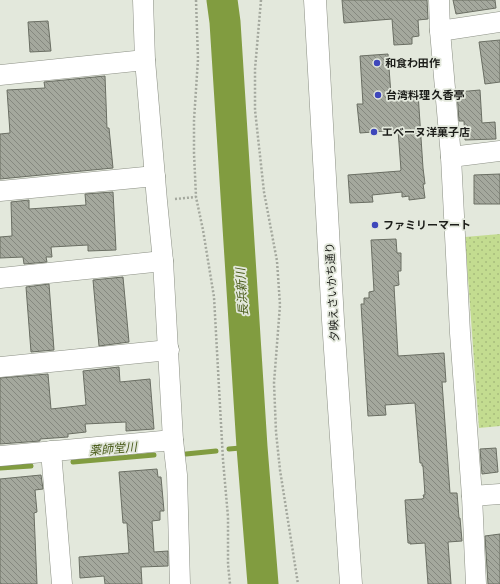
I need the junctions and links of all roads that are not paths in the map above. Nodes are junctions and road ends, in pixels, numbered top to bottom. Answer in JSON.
{"nodes":[{"id":1,"x":143,"y":0,"type":"edge"},
{"id":2,"x":315,"y":0,"type":"edge"},
{"id":3,"x":439,"y":0,"type":"edge"},
{"id":4,"x":500,"y":22,"type":"edge"},
{"id":5,"x":440,"y":31,"type":"junction"},
{"id":6,"x":145,"y":60,"type":"junction"},
{"id":7,"x":0,"y":75,"type":"edge"},
{"id":8,"x":500,"y":151,"type":"edge"},
{"id":9,"x":451,"y":157,"type":"junction"},
{"id":10,"x":155,"y":176,"type":"junction"},
{"id":11,"x":0,"y":191,"type":"edge"},
{"id":12,"x":163,"y":261,"type":"junction"},
{"id":13,"x":0,"y":278,"type":"edge"},
{"id":14,"x":169,"y":350,"type":"junction"},
{"id":15,"x":0,"y":367,"type":"edge"},
{"id":16,"x":174,"y":440,"type":"junction"},
{"id":17,"x":51,"y":451,"type":"junction"},
{"id":18,"x":0,"y":456,"type":"edge"},
{"id":19,"x":500,"y":494,"type":"edge"},
{"id":20,"x":472,"y":496,"type":"junction"},
{"id":21,"x":62,"y":584,"type":"edge"},
{"id":22,"x":180,"y":584,"type":"edge"},
{"id":23,"x":351,"y":584,"type":"edge"},
{"id":24,"x":476,"y":584,"type":"edge"}],
"edges":[{"from":1,"to":6,"type":"street"},
{"from":2,"to":23,"type":"street","name":"夕映えさいかち通り"},
{"from":3,"to":5,"type":"street"},
{"from":4,"to":5,"type":"street"},
{"from":5,"to":9,"type":"street"},
{"from":6,"to":7,"type":"street"},
{"from":6,"to":10,"type":"street"},
{"from":8,"to":9,"type":"street"},
{"from":9,"to":20,"type":"street"},
{"from":10,"to":11,"type":"street"},
{"from":10,"to":12,"type":"street"},
{"from":12,"to":13,"type":"street"},
{"from":12,"to":14,"type":"street"},
{"from":14,"to":15,"type":"street"},
{"from":14,"to":16,"type":"street"},
{"from":16,"to":17,"type":"street"},
{"from":16,"to":22,"type":"street"},
{"from":17,"to":18,"type":"street"},
{"from":17,"to":21,"type":"street"},
{"from":19,"to":20,"type":"street"},
{"from":20,"to":24,"type":"street"}]}
